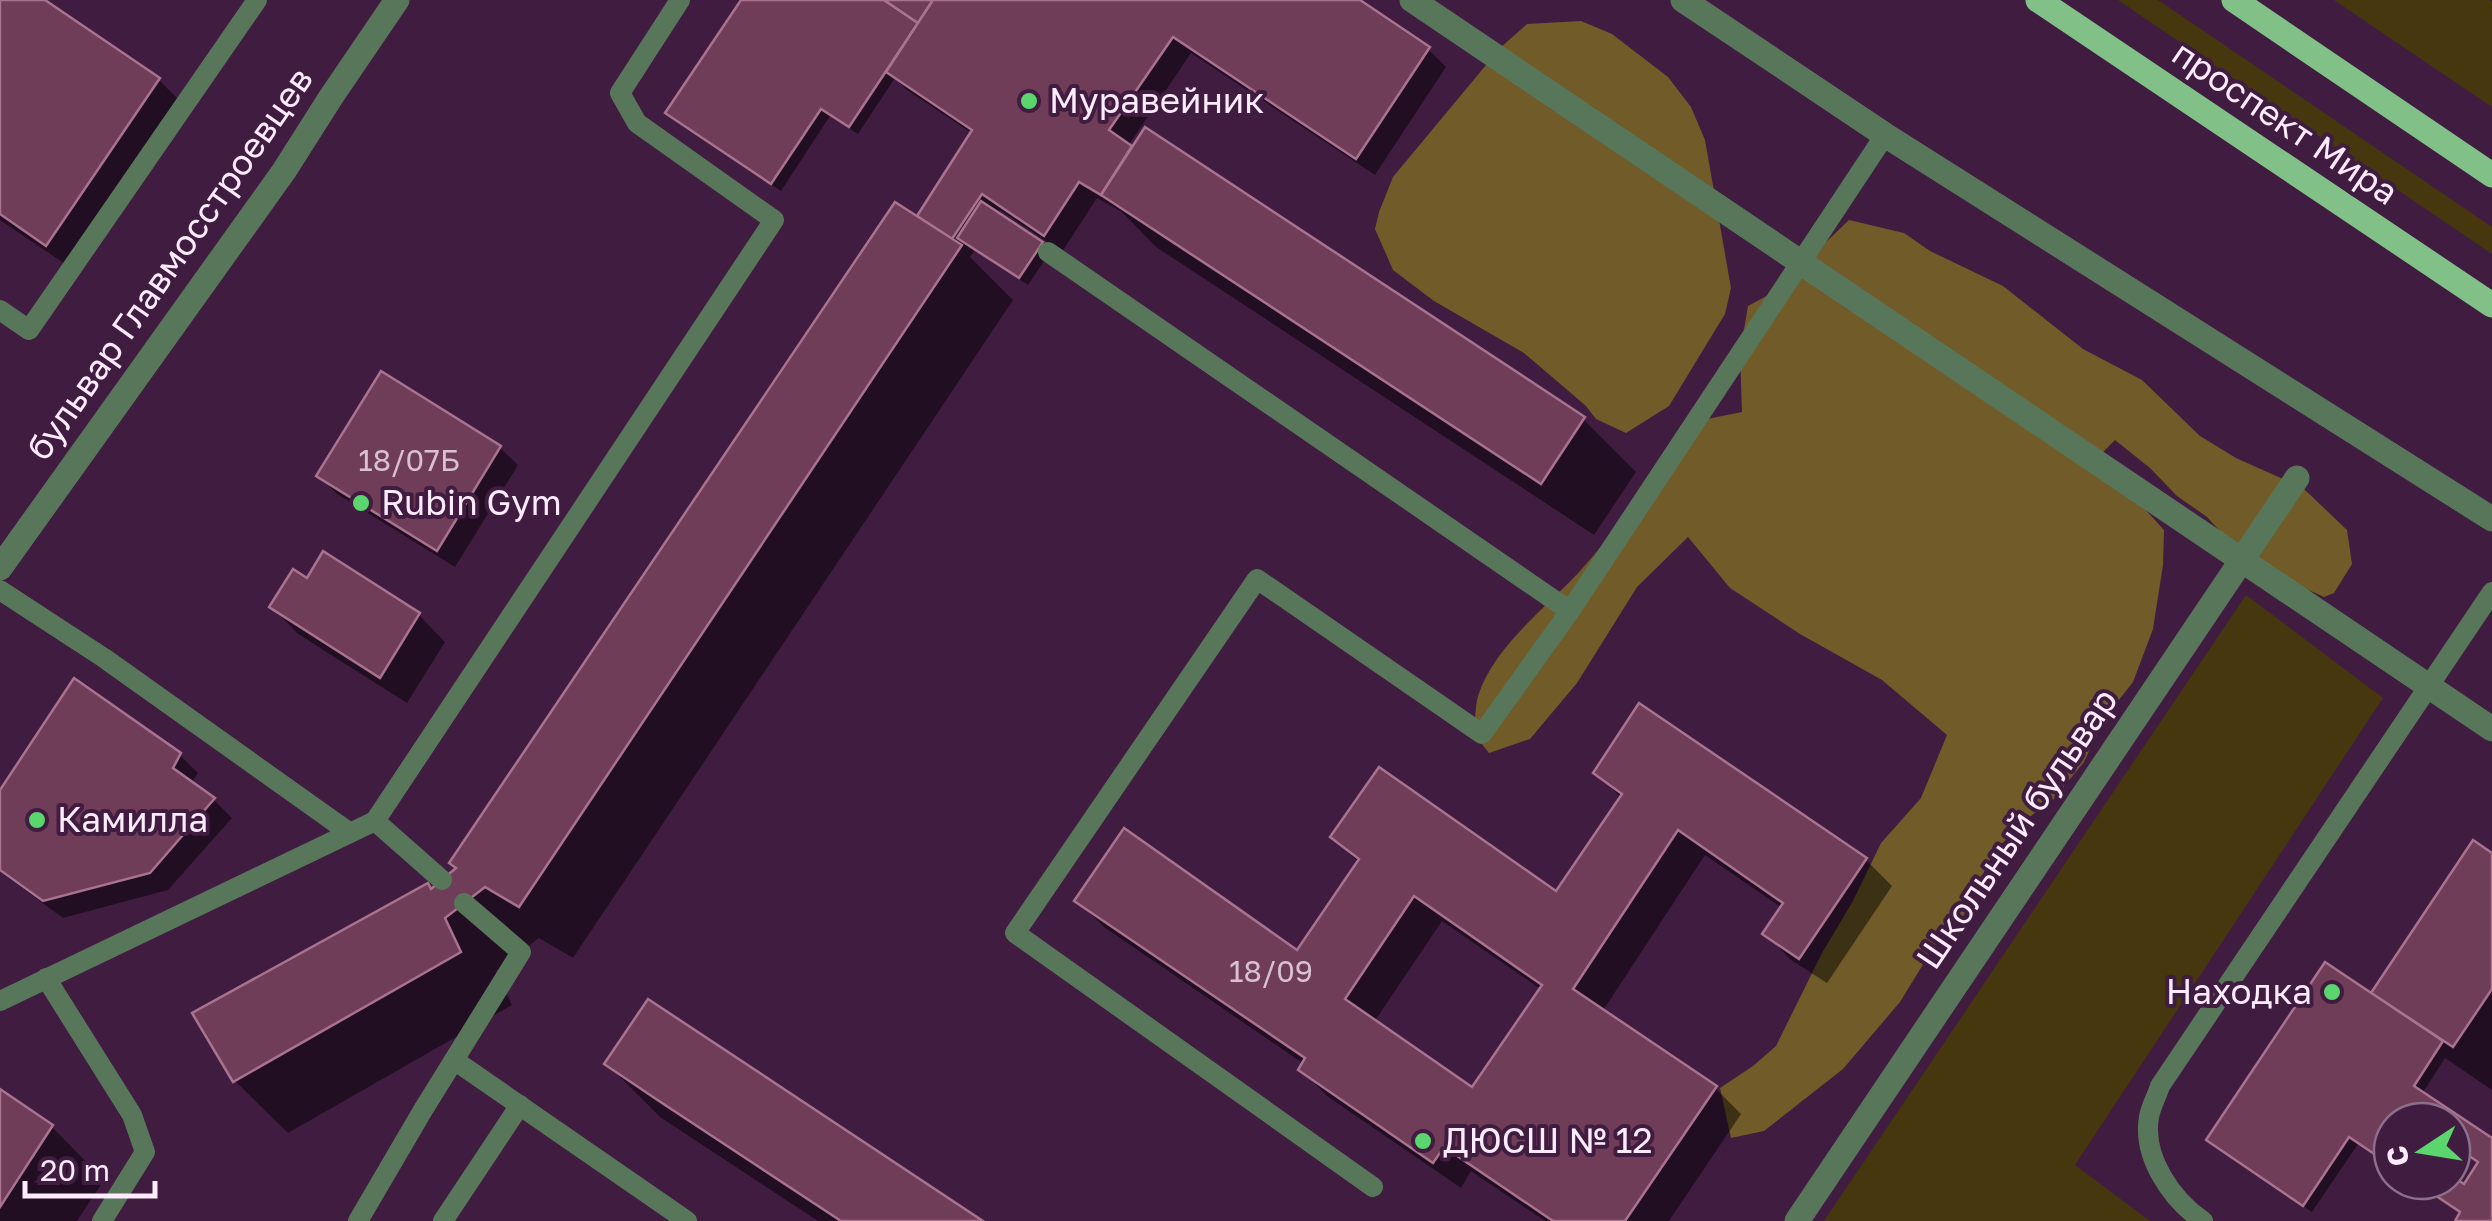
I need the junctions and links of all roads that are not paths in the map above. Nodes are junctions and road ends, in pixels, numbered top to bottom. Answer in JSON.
{"nodes":[{"id":1,"x":257,"y":0,"type":"edge"},
{"id":2,"x":397,"y":0,"type":"edge"},
{"id":3,"x":680,"y":0,"type":"edge"},
{"id":4,"x":1412,"y":0,"type":"edge"},
{"id":5,"x":1682,"y":0,"type":"edge"},
{"id":6,"x":2038,"y":0,"type":"edge"},
{"id":7,"x":2234,"y":0,"type":"edge"},
{"id":8,"x":1885,"y":135,"type":"junction"},
{"id":9,"x":2492,"y":175,"type":"edge"},
{"id":10,"x":1048,"y":252,"type":"dead end"},
{"id":11,"x":1800,"y":262,"type":"junction"},
{"id":12,"x":2492,"y":304,"type":"edge"},
{"id":13,"x":0,"y":310,"type":"edge"},
{"id":14,"x":2297,"y":478,"type":"dead end"},
{"id":15,"x":2492,"y":519,"type":"edge"},
{"id":16,"x":2242,"y":560,"type":"junction"},
{"id":17,"x":0,"y":568,"type":"edge"},
{"id":18,"x":0,"y":590,"type":"edge"},
{"id":19,"x":2492,"y":592,"type":"edge"},
{"id":20,"x":1570,"y":611,"type":"junction"},
{"id":21,"x":2429,"y":686,"type":"junction"},
{"id":22,"x":2492,"y":730,"type":"edge"},
{"id":23,"x":375,"y":821,"type":"junction"},
{"id":24,"x":350,"y":833,"type":"junction"},
{"id":25,"x":442,"y":880,"type":"dead end"},
{"id":26,"x":464,"y":904,"type":"dead end"},
{"id":27,"x":46,"y":978,"type":"junction"},
{"id":28,"x":0,"y":1001,"type":"edge"},
{"id":29,"x":454,"y":1060,"type":"junction"},
{"id":30,"x":520,"y":1105,"type":"junction"},
{"id":31,"x":1373,"y":1187,"type":"dead end"},
{"id":32,"x":102,"y":1221,"type":"edge"},
{"id":33,"x":358,"y":1221,"type":"edge"},
{"id":34,"x":443,"y":1221,"type":"edge"},
{"id":35,"x":687,"y":1221,"type":"edge"},
{"id":36,"x":1797,"y":1221,"type":"edge"},
{"id":37,"x":2203,"y":1221,"type":"edge"}],
"edges":[{"from":1,"to":13,"type":"lane"},
{"from":2,"to":17,"type":"street","name":"бульвар Главмосстроевцев"},
{"from":3,"to":23,"type":"lane"},
{"from":4,"to":11,"type":"street"},
{"from":5,"to":8,"type":"street"},
{"from":6,"to":12,"type":"main road","name":"проспект Мира"},
{"from":7,"to":9,"type":"main road","name":"проспект Мира"},
{"from":8,"to":11,"type":"lane"},
{"from":8,"to":15,"type":"street"},
{"from":10,"to":20,"type":"lane"},
{"from":11,"to":16,"type":"street"},
{"from":11,"to":20,"type":"lane"},
{"from":14,"to":16,"type":"street","name":"Школьный бульвар"},
{"from":16,"to":21,"type":"street"},
{"from":16,"to":36,"type":"street","name":"Школьный бульвар"},
{"from":18,"to":24,"type":"lane"},
{"from":19,"to":21,"type":"lane"},
{"from":20,"to":31,"type":"lane"},
{"from":21,"to":22,"type":"street"},
{"from":21,"to":37,"type":"lane"},
{"from":23,"to":24,"type":"lane"},
{"from":23,"to":25,"type":"lane"},
{"from":24,"to":27,"type":"lane"},
{"from":26,"to":29,"type":"lane"},
{"from":27,"to":28,"type":"lane"},
{"from":27,"to":32,"type":"lane"},
{"from":29,"to":30,"type":"lane"},
{"from":29,"to":33,"type":"lane"},
{"from":30,"to":34,"type":"lane"},
{"from":30,"to":35,"type":"lane"}]}
